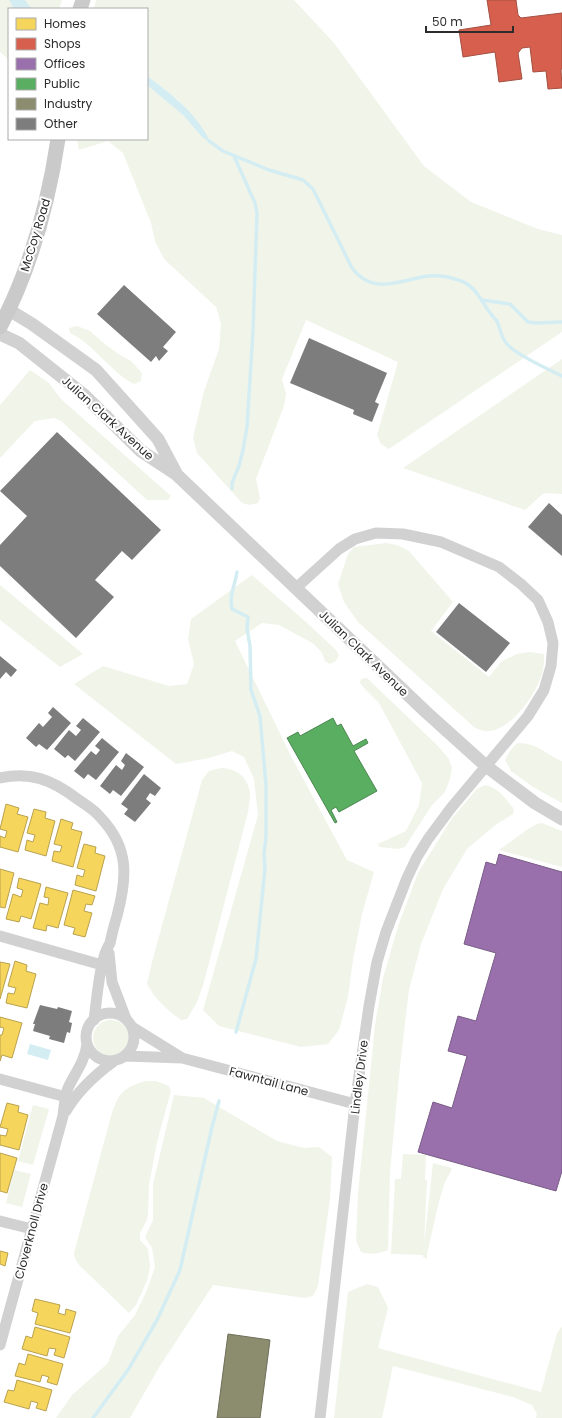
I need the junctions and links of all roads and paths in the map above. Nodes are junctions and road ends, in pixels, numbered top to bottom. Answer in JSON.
{"nodes":[{"id":1,"x":58,"y":140,"type":"edge"},
{"id":2,"x":9,"y":310,"type":"junction"},
{"id":3,"x":0,"y":327,"type":"edge"},
{"id":4,"x":0,"y":334,"type":"edge"},
{"id":5,"x":176,"y":474,"type":"junction"},
{"id":6,"x":296,"y":588,"type":"junction"},
{"id":7,"x":486,"y":766,"type":"junction"},
{"id":8,"x":0,"y":778,"type":"edge"},
{"id":9,"x":562,"y":819,"type":"edge"},
{"id":10,"x":0,"y":936,"type":"edge"},
{"id":11,"x":109,"y":943,"type":"junction"},
{"id":12,"x":102,"y":965,"type":"junction"},
{"id":13,"x":94,"y":1020,"type":"junction"},
{"id":14,"x":129,"y":1023,"type":"junction"},
{"id":15,"x":87,"y":1044,"type":"junction"},
{"id":16,"x":125,"y":1056,"type":"junction"},
{"id":17,"x":182,"y":1058,"type":"junction"},
{"id":18,"x":114,"y":1061,"type":"junction"},
{"id":19,"x":0,"y":1079,"type":"edge"},
{"id":20,"x":66,"y":1097,"type":"junction"},
{"id":21,"x":355,"y":1104,"type":"junction"},
{"id":22,"x":63,"y":1116,"type":"junction"},
{"id":23,"x":0,"y":1221,"type":"edge"},
{"id":24,"x":32,"y":1229,"type":"junction"},
{"id":25,"x":0,"y":1345,"type":"edge"},
{"id":26,"x":320,"y":1418,"type":"edge"}],
"edges":[{"from":1,"to":2,"type":"main road","name":"McCoy Road"},
{"from":2,"to":3,"type":"main road","name":"McCoy Road"},
{"from":2,"to":5,"type":"street","name":"Julian Clark Avenue"},
{"from":4,"to":5,"type":"street","name":"Julian Clark Avenue"},
{"from":5,"to":6,"type":"street","name":"Julian Clark Avenue"},
{"from":6,"to":7,"type":"street","name":"Julian Clark Avenue"},
{"from":6,"to":7,"type":"street","name":"Lindley Drive"},
{"from":7,"to":9,"type":"street","name":"Julian Clark Avenue"},
{"from":7,"to":21,"type":"street","name":"Lindley Drive"},
{"from":8,"to":11,"type":"street"},
{"from":10,"to":12,"type":"street"},
{"from":11,"to":12,"type":"street"},
{"from":11,"to":14,"type":"street"},
{"from":12,"to":13,"type":"street"},
{"from":13,"to":14,"type":"street"},
{"from":13,"to":15,"type":"street"},
{"from":14,"to":16,"type":"street"},
{"from":14,"to":17,"type":"street","name":"Fawntail Lane"},
{"from":15,"to":18,"type":"street"},
{"from":15,"to":20,"type":"street","name":"Cloverknoll Drive"},
{"from":16,"to":17,"type":"street","name":"Fawntail Lane"},
{"from":16,"to":18,"type":"street"},
{"from":17,"to":21,"type":"street","name":"Fawntail Lane"},
{"from":18,"to":22,"type":"street","name":"Cloverknoll Drive"},
{"from":19,"to":20,"type":"street"},
{"from":20,"to":22,"type":"street","name":"Cloverknoll Drive"},
{"from":21,"to":26,"type":"street","name":"Lindley Drive"},
{"from":22,"to":24,"type":"street","name":"Cloverknoll Drive"},
{"from":23,"to":24,"type":"street"},
{"from":24,"to":25,"type":"street","name":"Cloverknoll Drive"}]}
